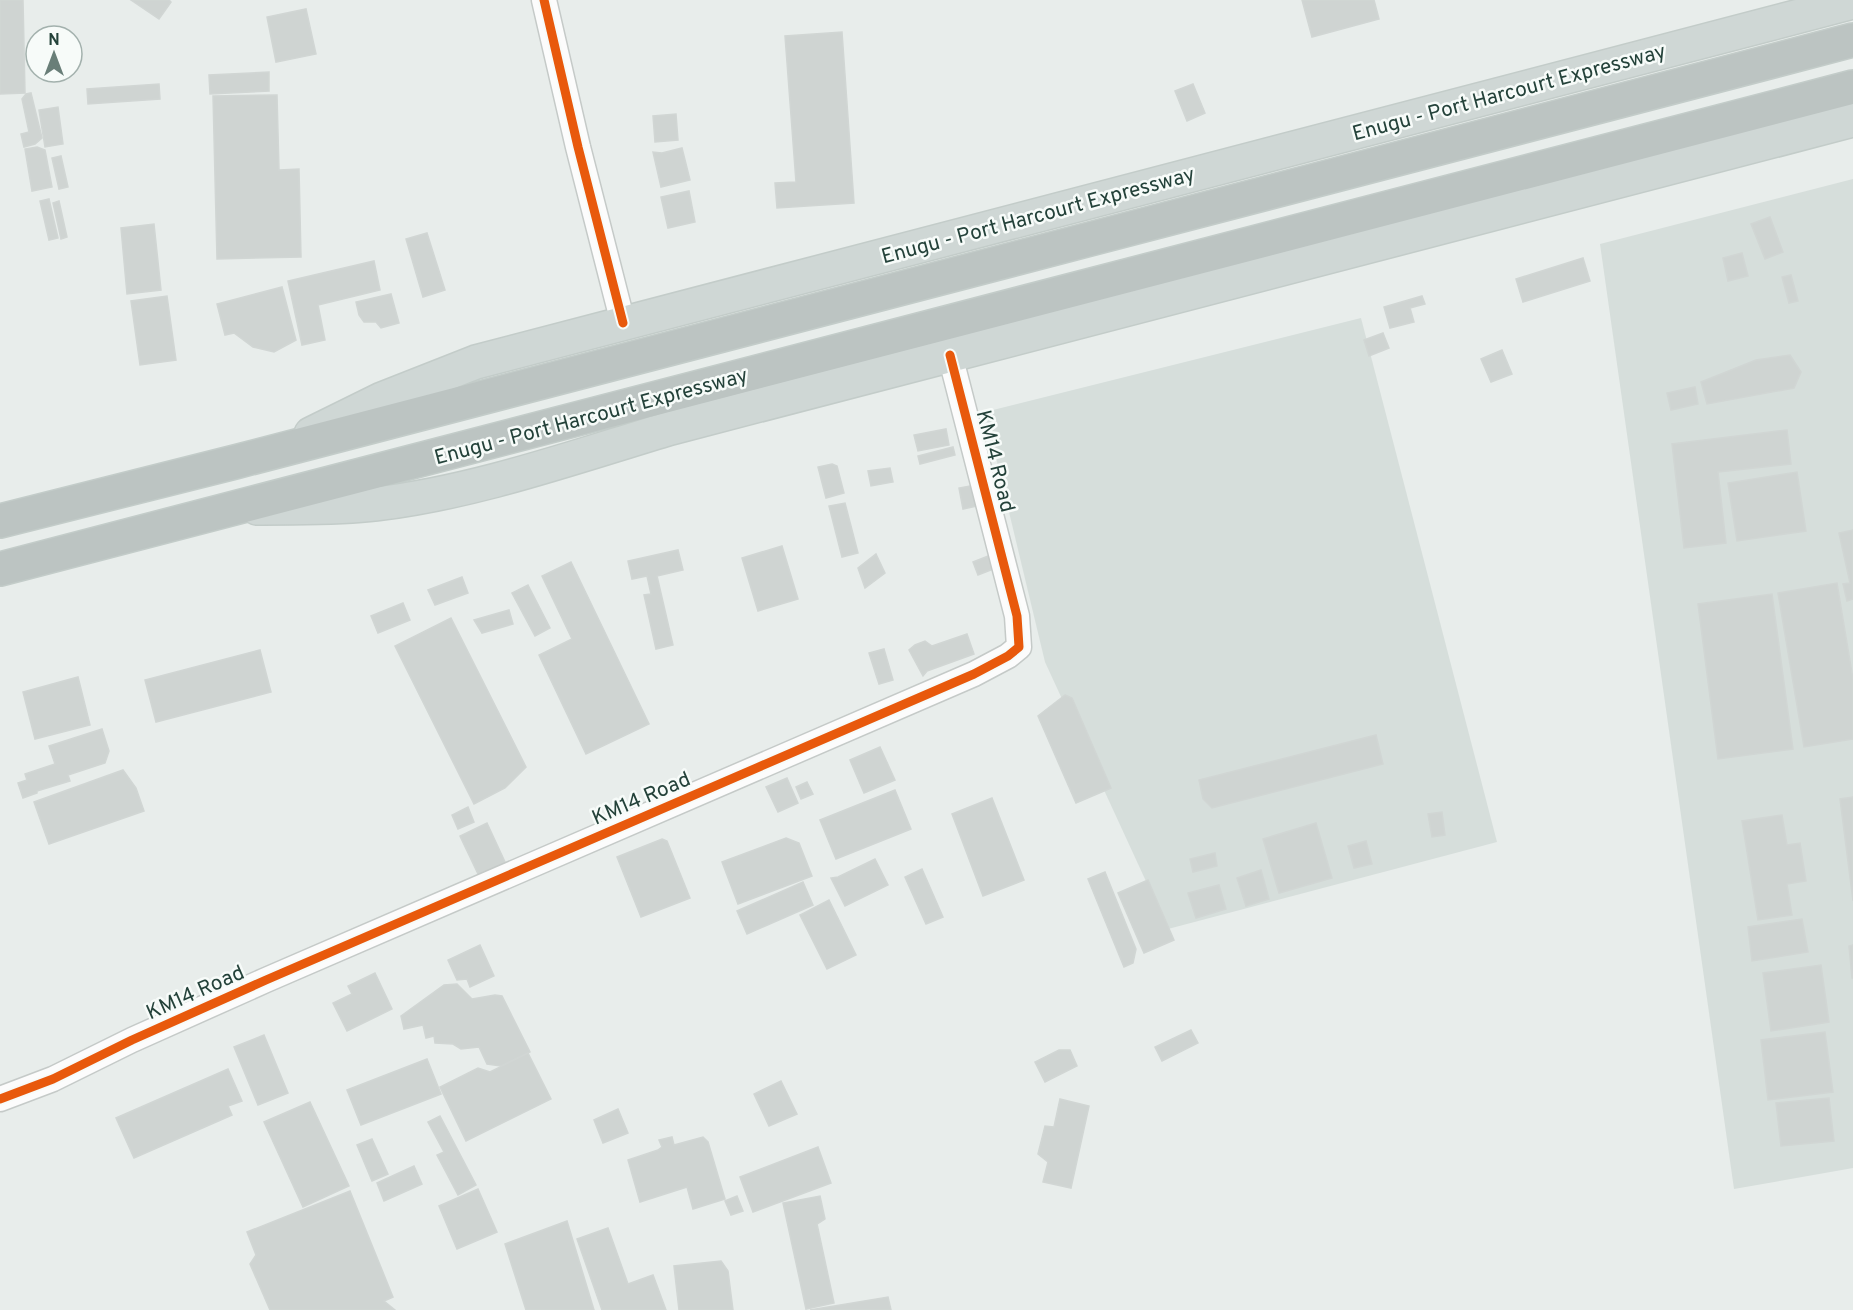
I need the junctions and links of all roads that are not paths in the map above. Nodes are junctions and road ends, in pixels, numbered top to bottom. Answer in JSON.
{"nodes":[{"id":1,"x":544,"y":0,"type":"edge"},
{"id":2,"x":1853,"y":2,"type":"edge"},
{"id":3,"x":1853,"y":40,"type":"edge"},
{"id":4,"x":1853,"y":87,"type":"edge"},
{"id":5,"x":1853,"y":120,"type":"edge"},
{"id":6,"x":623,"y":323,"type":"junction"},
{"id":7,"x":950,"y":355,"type":"junction"},
{"id":8,"x":236,"y":462,"type":"junction"},
{"id":9,"x":234,"y":509,"type":"junction"},
{"id":10,"x":0,"y":521,"type":"edge"},
{"id":11,"x":8,"y":569,"type":"edge"},
{"id":12,"x":0,"y":1099,"type":"edge"}],
"edges":[{"from":1,"to":6,"type":"street"},
{"from":2,"to":6,"type":"main road","name":"Enugu - Port Harcourt Expressway"},
{"from":3,"to":8,"type":"highway","name":"Enugu - Port Harcourt Expressway"},
{"from":4,"to":9,"type":"highway","name":"Enugu - Port Harcourt Expressway"},
{"from":5,"to":7,"type":"main road","name":"Enugu - Port Harcourt Expressway"},
{"from":6,"to":8,"type":"main road","name":"Enugu - Port Harcourt Expressway"},
{"from":7,"to":9,"type":"main road","name":"Enugu - Port Harcourt Expressway"},
{"from":7,"to":12,"type":"street","name":"KM14 Road"},
{"from":8,"to":10,"type":"highway","name":"Enugu - Port Harcourt Expressway"},
{"from":9,"to":11,"type":"highway","name":"Enugu - Port Harcourt Expressway"}]}
